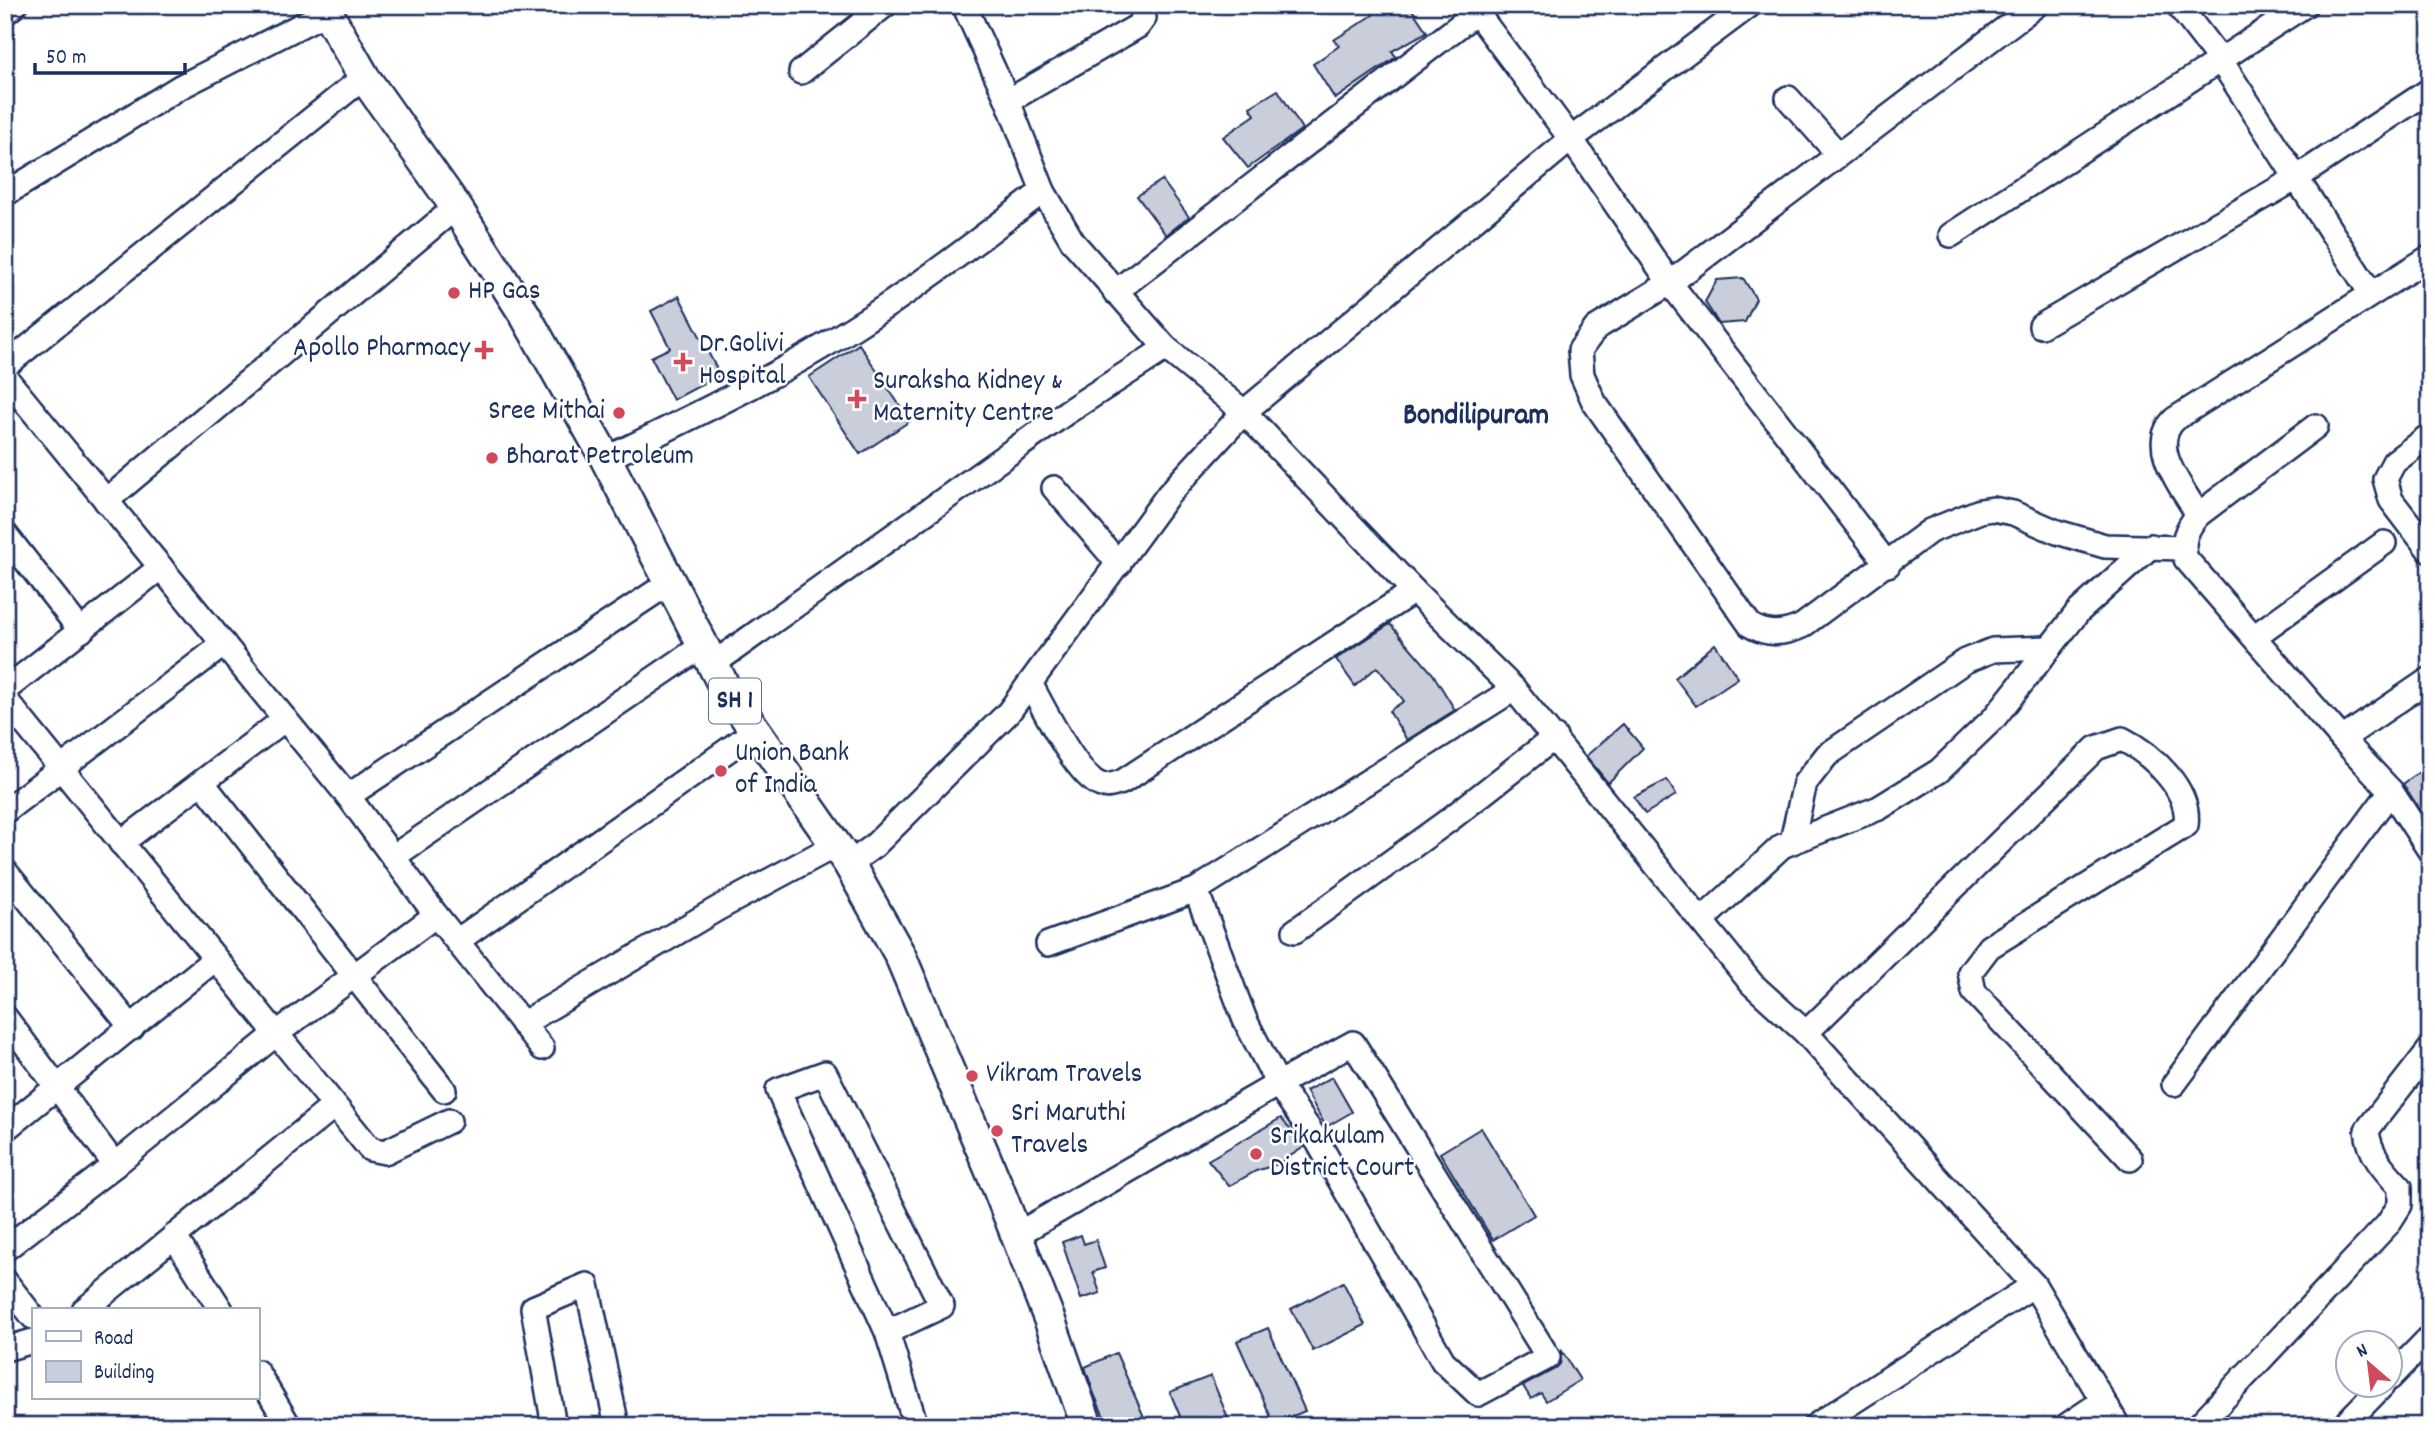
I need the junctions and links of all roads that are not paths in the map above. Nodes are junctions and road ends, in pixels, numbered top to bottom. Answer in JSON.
{"nodes":[{"id":1,"x":15,"y":5,"type":"edge"},
{"id":2,"x":885,"y":5,"type":"edge"},
{"id":3,"x":964,"y":5,"type":"edge"},
{"id":4,"x":1142,"y":5,"type":"edge"},
{"id":5,"x":1750,"y":5,"type":"edge"},
{"id":6,"x":2036,"y":5,"type":"edge"},
{"id":7,"x":2178,"y":5,"type":"edge"},
{"id":8,"x":2305,"y":5,"type":"edge"},
{"id":9,"x":325,"y":8,"type":"edge"},
{"id":10,"x":1482,"y":9,"type":"edge"},
{"id":11,"x":5,"y":13,"type":"edge"},
{"id":12,"x":1721,"y":14,"type":"edge"},
{"id":13,"x":2221,"y":61,"type":"junction"},
{"id":14,"x":801,"y":72,"type":"dead end"},
{"id":15,"x":365,"y":77,"type":"junction"},
{"id":16,"x":2430,"y":90,"type":"edge"},
{"id":17,"x":1788,"y":98,"type":"dead end"},
{"id":18,"x":1008,"y":101,"type":"junction"},
{"id":19,"x":1572,"y":139,"type":"junction"},
{"id":20,"x":1838,"y":154,"type":"junction"},
{"id":21,"x":2295,"y":179,"type":"junction"},
{"id":22,"x":1043,"y":191,"type":"junction"},
{"id":23,"x":5,"y":194,"type":"edge"},
{"id":24,"x":456,"y":208,"type":"junction"},
{"id":25,"x":1951,"y":235,"type":"dead end"},
{"id":26,"x":2430,"y":257,"type":"edge"},
{"id":27,"x":1670,"y":283,"type":"junction"},
{"id":28,"x":1115,"y":292,"type":"junction"},
{"id":29,"x":2370,"y":292,"type":"junction"},
{"id":30,"x":2041,"y":326,"type":"dead end"},
{"id":31,"x":1166,"y":348,"type":"junction"},
{"id":32,"x":5,"y":366,"type":"edge"},
{"id":33,"x":5,"y":377,"type":"edge"},
{"id":34,"x":1244,"y":412,"type":"junction"},
{"id":35,"x":2316,"y":426,"type":"dead end"},
{"id":36,"x":2430,"y":435,"type":"edge"},
{"id":37,"x":606,"y":459,"type":"junction"},
{"id":38,"x":1054,"y":488,"type":"dead end"},
{"id":39,"x":106,"y":501,"type":"junction"},
{"id":40,"x":2198,"y":515,"type":"junction"},
{"id":41,"x":5,"y":534,"type":"edge"},
{"id":42,"x":2384,"y":544,"type":"dead end"},
{"id":43,"x":2151,"y":547,"type":"junction"},
{"id":44,"x":2183,"y":548,"type":"junction"},
{"id":45,"x":2430,"y":551,"type":"edge"},
{"id":46,"x":1119,"y":564,"type":"junction"},
{"id":47,"x":1888,"y":565,"type":"junction"},
{"id":48,"x":161,"y":567,"type":"junction"},
{"id":49,"x":669,"y":583,"type":"junction"},
{"id":50,"x":1415,"y":591,"type":"junction"},
{"id":51,"x":81,"y":631,"type":"junction"},
{"id":52,"x":2255,"y":636,"type":"junction"},
{"id":53,"x":224,"y":644,"type":"junction"},
{"id":54,"x":2048,"y":648,"type":"junction"},
{"id":55,"x":707,"y":655,"type":"junction"},
{"id":56,"x":2430,"y":679,"type":"edge"},
{"id":57,"x":1031,"y":685,"type":"junction"},
{"id":58,"x":1514,"y":689,"type":"junction"},
{"id":59,"x":5,"y":690,"type":"edge"},
{"id":60,"x":5,"y":699,"type":"edge"},
{"id":61,"x":285,"y":719,"type":"junction"},
{"id":62,"x":755,"y":730,"type":"junction"},
{"id":63,"x":1555,"y":737,"type":"junction"},
{"id":64,"x":2342,"y":739,"type":"junction"},
{"id":65,"x":60,"y":766,"type":"junction"},
{"id":66,"x":202,"y":782,"type":"junction"},
{"id":67,"x":2391,"y":791,"type":"junction"},
{"id":68,"x":348,"y":796,"type":"junction"},
{"id":69,"x":5,"y":811,"type":"edge"},
{"id":70,"x":1791,"y":841,"type":"junction"},
{"id":71,"x":121,"y":843,"type":"junction"},
{"id":72,"x":2430,"y":851,"type":"edge"},
{"id":73,"x":843,"y":855,"type":"junction"},
{"id":74,"x":393,"y":856,"type":"junction"},
{"id":75,"x":5,"y":871,"type":"edge"},
{"id":76,"x":1196,"y":890,"type":"junction"},
{"id":77,"x":436,"y":915,"type":"junction"},
{"id":78,"x":1701,"y":921,"type":"junction"},
{"id":79,"x":1295,"y":931,"type":"dead end"},
{"id":80,"x":457,"y":941,"type":"junction"},
{"id":81,"x":1048,"y":944,"type":"dead end"},
{"id":82,"x":215,"y":959,"type":"junction"},
{"id":83,"x":356,"y":974,"type":"junction"},
{"id":84,"x":5,"y":1017,"type":"edge"},
{"id":85,"x":522,"y":1024,"type":"junction"},
{"id":86,"x":132,"y":1028,"type":"junction"},
{"id":87,"x":1806,"y":1033,"type":"junction"},
{"id":88,"x":276,"y":1034,"type":"junction"},
{"id":89,"x":13,"y":1045,"type":"edge"},
{"id":90,"x":542,"y":1048,"type":"dead end"},
{"id":91,"x":2430,"y":1049,"type":"edge"},
{"id":92,"x":1278,"y":1084,"type":"junction"},
{"id":93,"x":2174,"y":1084,"type":"dead end"},
{"id":94,"x":57,"y":1087,"type":"junction"},
{"id":95,"x":444,"y":1090,"type":"dead end"},
{"id":96,"x":334,"y":1106,"type":"junction"},
{"id":97,"x":449,"y":1121,"type":"dead end"},
{"id":98,"x":5,"y":1129,"type":"edge"},
{"id":99,"x":2130,"y":1159,"type":"dead end"},
{"id":100,"x":115,"y":1165,"type":"junction"},
{"id":101,"x":1016,"y":1235,"type":"junction"},
{"id":102,"x":174,"y":1236,"type":"junction"},
{"id":103,"x":5,"y":1249,"type":"edge"},
{"id":104,"x":5,"y":1281,"type":"edge"},
{"id":105,"x":2034,"y":1285,"type":"junction"},
{"id":106,"x":86,"y":1308,"type":"edge"},
{"id":107,"x":220,"y":1308,"type":"edge"},
{"id":108,"x":32,"y":1316,"type":"edge"},
{"id":109,"x":887,"y":1332,"type":"junction"},
{"id":110,"x":2430,"y":1337,"type":"edge"},
{"id":111,"x":32,"y":1341,"type":"edge"},
{"id":112,"x":5,"y":1349,"type":"edge"},
{"id":113,"x":2404,"y":1363,"type":"edge"},
{"id":114,"x":259,"y":1375,"type":"edge"},
{"id":115,"x":2368,"y":1400,"type":"edge"},
{"id":116,"x":2103,"y":1401,"type":"junction"},
{"id":117,"x":289,"y":1426,"type":"edge"},
{"id":118,"x":554,"y":1426,"type":"edge"},
{"id":119,"x":617,"y":1426,"type":"edge"},
{"id":120,"x":916,"y":1426,"type":"edge"},
{"id":121,"x":1087,"y":1426,"type":"edge"},
{"id":122,"x":1815,"y":1426,"type":"edge"},
{"id":123,"x":2066,"y":1426,"type":"edge"},
{"id":124,"x":2118,"y":1426,"type":"edge"},
{"id":125,"x":2198,"y":1426,"type":"edge"},
{"id":126,"x":2343,"y":1426,"type":"edge"}],
"edges":[{"from":1,"to":11,"type":"street"},
{"from":2,"to":14,"type":"street"},
{"from":3,"to":18,"type":"street"},
{"from":4,"to":18,"type":"street"},
{"from":5,"to":12,"type":"street"},
{"from":6,"to":20,"type":"street"},
{"from":7,"to":13,"type":"street"},
{"from":8,"to":13,"type":"street"},
{"from":9,"to":15,"type":"main road","number":"SH 1"},
{"from":9,"to":23,"type":"street"},
{"from":10,"to":19,"type":"street"},
{"from":10,"to":28,"type":"street"},
{"from":12,"to":19,"type":"street"},
{"from":13,"to":21,"type":"street"},
{"from":13,"to":25,"type":"street"},
{"from":15,"to":24,"type":"main road","number":"SH 1"},
{"from":15,"to":32,"type":"street"},
{"from":16,"to":21,"type":"street"},
{"from":17,"to":20,"type":"street"},
{"from":18,"to":22,"type":"street"},
{"from":19,"to":27,"type":"street"},
{"from":19,"to":34,"type":"street"},
{"from":20,"to":27,"type":"street"},
{"from":21,"to":29,"type":"street"},
{"from":21,"to":30,"type":"street"},
{"from":22,"to":28,"type":"street"},
{"from":22,"to":37,"type":"street"},
{"from":24,"to":37,"type":"main road","number":"SH 1"},
{"from":24,"to":39,"type":"street"},
{"from":26,"to":29,"type":"street"},
{"from":27,"to":47,"type":"street"},
{"from":27,"to":47,"type":"street"},
{"from":28,"to":31,"type":"street"},
{"from":29,"to":40,"type":"street"},
{"from":31,"to":34,"type":"street"},
{"from":31,"to":55,"type":"street"},
{"from":33,"to":39,"type":"street"},
{"from":34,"to":46,"type":"street"},
{"from":34,"to":50,"type":"street"},
{"from":35,"to":40,"type":"street"},
{"from":36,"to":45,"type":"street"},
{"from":37,"to":49,"type":"main road","number":"SH 1"},
{"from":38,"to":46,"type":"street"},
{"from":39,"to":48,"type":"street"},
{"from":40,"to":44,"type":"street"},
{"from":41,"to":51,"type":"street"},
{"from":42,"to":52,"type":"street"},
{"from":43,"to":44,"type":"street"},
{"from":43,"to":47,"type":"street"},
{"from":43,"to":54,"type":"street"},
{"from":44,"to":52,"type":"street"},
{"from":46,"to":57,"type":"street"},
{"from":48,"to":51,"type":"street"},
{"from":48,"to":53,"type":"street"},
{"from":49,"to":55,"type":"main road","number":"SH 1"},
{"from":49,"to":68,"type":"street"},
{"from":50,"to":57,"type":"street"},
{"from":50,"to":58,"type":"street"},
{"from":51,"to":59,"type":"street"},
{"from":52,"to":64,"type":"street"},
{"from":53,"to":61,"type":"street"},
{"from":53,"to":65,"type":"street"},
{"from":54,"to":70,"type":"street"},
{"from":54,"to":70,"type":"street"},
{"from":55,"to":62,"type":"main road","number":"SH 1"},
{"from":55,"to":74,"type":"street"},
{"from":56,"to":64,"type":"street"},
{"from":57,"to":73,"type":"street"},
{"from":58,"to":63,"type":"street"},
{"from":58,"to":76,"type":"street"},
{"from":60,"to":65,"type":"street"},
{"from":61,"to":66,"type":"street"},
{"from":61,"to":68,"type":"street"},
{"from":62,"to":73,"type":"main road","number":"SH 1"},
{"from":62,"to":80,"type":"street"},
{"from":63,"to":78,"type":"street"},
{"from":63,"to":79,"type":"street"},
{"from":64,"to":67,"type":"street"},
{"from":65,"to":69,"type":"street"},
{"from":65,"to":71,"type":"street"},
{"from":66,"to":71,"type":"street"},
{"from":66,"to":83,"type":"street"},
{"from":67,"to":72,"type":"street"},
{"from":67,"to":93,"type":"street"},
{"from":68,"to":74,"type":"street"},
{"from":70,"to":78,"type":"street"},
{"from":71,"to":82,"type":"street"},
{"from":73,"to":85,"type":"street"},
{"from":73,"to":101,"type":"main road","number":"SH 1"},
{"from":74,"to":77,"type":"street"},
{"from":75,"to":86,"type":"street"},
{"from":76,"to":81,"type":"street"},
{"from":76,"to":92,"type":"street"},
{"from":77,"to":80,"type":"street"},
{"from":77,"to":83,"type":"street"},
{"from":78,"to":87,"type":"street"},
{"from":80,"to":85,"type":"street"},
{"from":82,"to":86,"type":"street"},
{"from":82,"to":88,"type":"street"},
{"from":83,"to":88,"type":"street"},
{"from":83,"to":95,"type":"street"},
{"from":84,"to":89,"type":"street"},
{"from":85,"to":90,"type":"street"},
{"from":86,"to":94,"type":"street"},
{"from":87,"to":99,"type":"street"},
{"from":87,"to":105,"type":"street"},
{"from":88,"to":96,"type":"street"},
{"from":88,"to":100,"type":"street"},
{"from":89,"to":94,"type":"street"},
{"from":91,"to":125,"type":"street"},
{"from":92,"to":92,"type":"street"},
{"from":92,"to":101,"type":"street"},
{"from":94,"to":98,"type":"street"},
{"from":94,"to":100,"type":"street"},
{"from":96,"to":97,"type":"street"},
{"from":96,"to":102,"type":"street"},
{"from":100,"to":103,"type":"street"},
{"from":101,"to":121,"type":"main road","number":"SH 1"},
{"from":102,"to":106,"type":"street"},
{"from":102,"to":107,"type":"street"},
{"from":104,"to":108,"type":"street"},
{"from":105,"to":116,"type":"street"},
{"from":105,"to":122,"type":"street"},
{"from":109,"to":109,"type":"street"},
{"from":109,"to":120,"type":"street"},
{"from":110,"to":113,"type":"street"},
{"from":111,"to":112,"type":"street"},
{"from":114,"to":117,"type":"street"},
{"from":115,"to":126,"type":"street"},
{"from":116,"to":123,"type":"street"},
{"from":116,"to":124,"type":"street"},
{"from":118,"to":119,"type":"street"}]}
